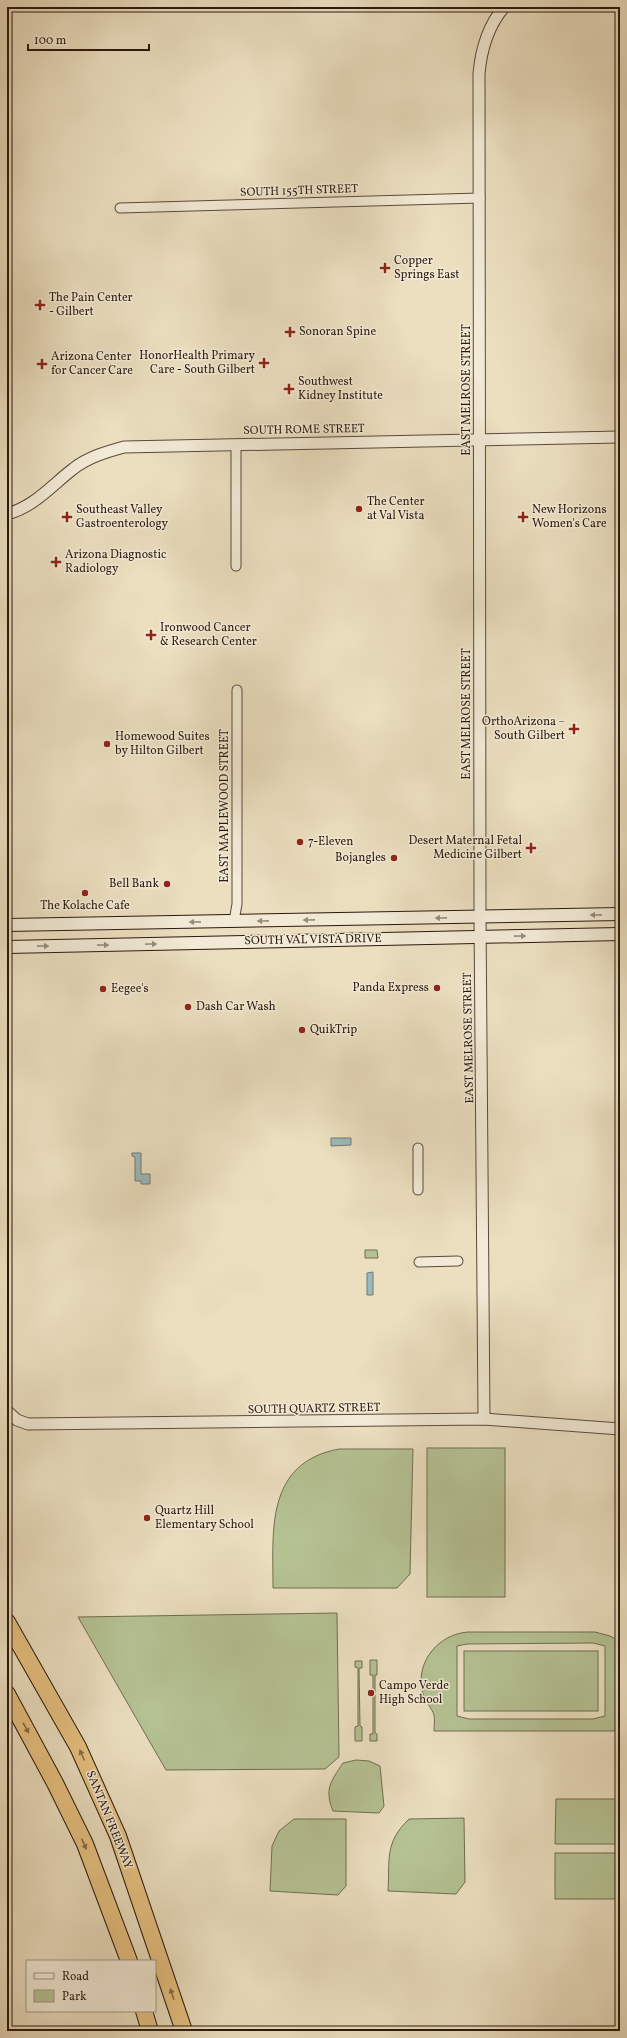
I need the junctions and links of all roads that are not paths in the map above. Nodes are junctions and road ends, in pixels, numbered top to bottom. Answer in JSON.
{"nodes":[{"id":1,"x":502,"y":10,"type":"edge"},
{"id":2,"x":480,"y":198,"type":"junction"},
{"id":3,"x":120,"y":208,"type":"dead end"},
{"id":4,"x":620,"y":437,"type":"edge"},
{"id":5,"x":480,"y":439,"type":"junction"},
{"id":6,"x":236,"y":444,"type":"junction"},
{"id":7,"x":7,"y":514,"type":"edge"},
{"id":8,"x":236,"y":566,"type":"dead end"},
{"id":9,"x":237,"y":690,"type":"dead end"},
{"id":10,"x":620,"y":914,"type":"edge"},
{"id":11,"x":480,"y":917,"type":"junction"},
{"id":12,"x":234,"y":921,"type":"junction"},
{"id":13,"x":7,"y":925,"type":"edge"},
{"id":14,"x":620,"y":934,"type":"edge"},
{"id":15,"x":481,"y":936,"type":"junction"},
{"id":16,"x":235,"y":942,"type":"junction"},
{"id":17,"x":7,"y":947,"type":"edge"},
{"id":18,"x":418,"y":1148,"type":"dead end"},
{"id":19,"x":418,"y":1190,"type":"dead end"},
{"id":20,"x":458,"y":1261,"type":"dead end"},
{"id":21,"x":419,"y":1262,"type":"dead end"},
{"id":22,"x":9,"y":1413,"type":"edge"},
{"id":23,"x":484,"y":1419,"type":"junction"},
{"id":24,"x":620,"y":1429,"type":"edge"},
{"id":25,"x":7,"y":1622,"type":"edge"},
{"id":26,"x":7,"y":1694,"type":"edge"},
{"id":27,"x":129,"y":1960,"type":"edge"},
{"id":28,"x":144,"y":2012,"type":"edge"},
{"id":29,"x":150,"y":2031,"type":"edge"},
{"id":30,"x":184,"y":2031,"type":"edge"}],
"edges":[{"from":1,"to":2,"type":"street","name":"EAST MELROSE STREET"},
{"from":2,"to":3,"type":"street","name":"SOUTH 155TH STREET"},
{"from":2,"to":5,"type":"street","name":"EAST MELROSE STREET"},
{"from":4,"to":5,"type":"street","name":"SOUTH ROME STREET"},
{"from":5,"to":6,"type":"street","name":"SOUTH ROME STREET"},
{"from":5,"to":11,"type":"street","name":"EAST MELROSE STREET"},
{"from":6,"to":7,"type":"street","name":"SOUTH ROME STREET"},
{"from":6,"to":8,"type":"street"},
{"from":9,"to":12,"type":"street","name":"EAST MAPLEWOOD STREET"},
{"from":10,"to":11,"type":"main road","name":"SOUTH VAL VISTA DRIVE","one_way":true},
{"from":11,"to":12,"type":"main road","name":"SOUTH VAL VISTA DRIVE","one_way":true},
{"from":11,"to":15,"type":"street","name":"EAST MELROSE STREET"},
{"from":12,"to":13,"type":"main road","name":"SOUTH VAL VISTA DRIVE","one_way":true},
{"from":12,"to":16,"type":"main road"},
{"from":15,"to":14,"type":"main road","name":"SOUTH VAL VISTA DRIVE","one_way":true},
{"from":15,"to":16,"type":"main road","name":"SOUTH VAL VISTA DRIVE"},
{"from":15,"to":23,"type":"street","name":"EAST MELROSE STREET"},
{"from":17,"to":16,"type":"main road","name":"SOUTH VAL VISTA DRIVE","one_way":true},
{"from":18,"to":19,"type":"street"},
{"from":20,"to":21,"type":"street"},
{"from":22,"to":23,"type":"street","name":"SOUTH QUARTZ STREET"},
{"from":23,"to":24,"type":"street","name":"SOUTH QUARTZ STREET"},
{"from":30,"to":25,"type":"highway","name":"SANTAN FREEWAY","one_way":true},
{"from":26,"to":27,"type":"highway","one_way":true},
{"from":28,"to":29,"type":"highway"}]}
